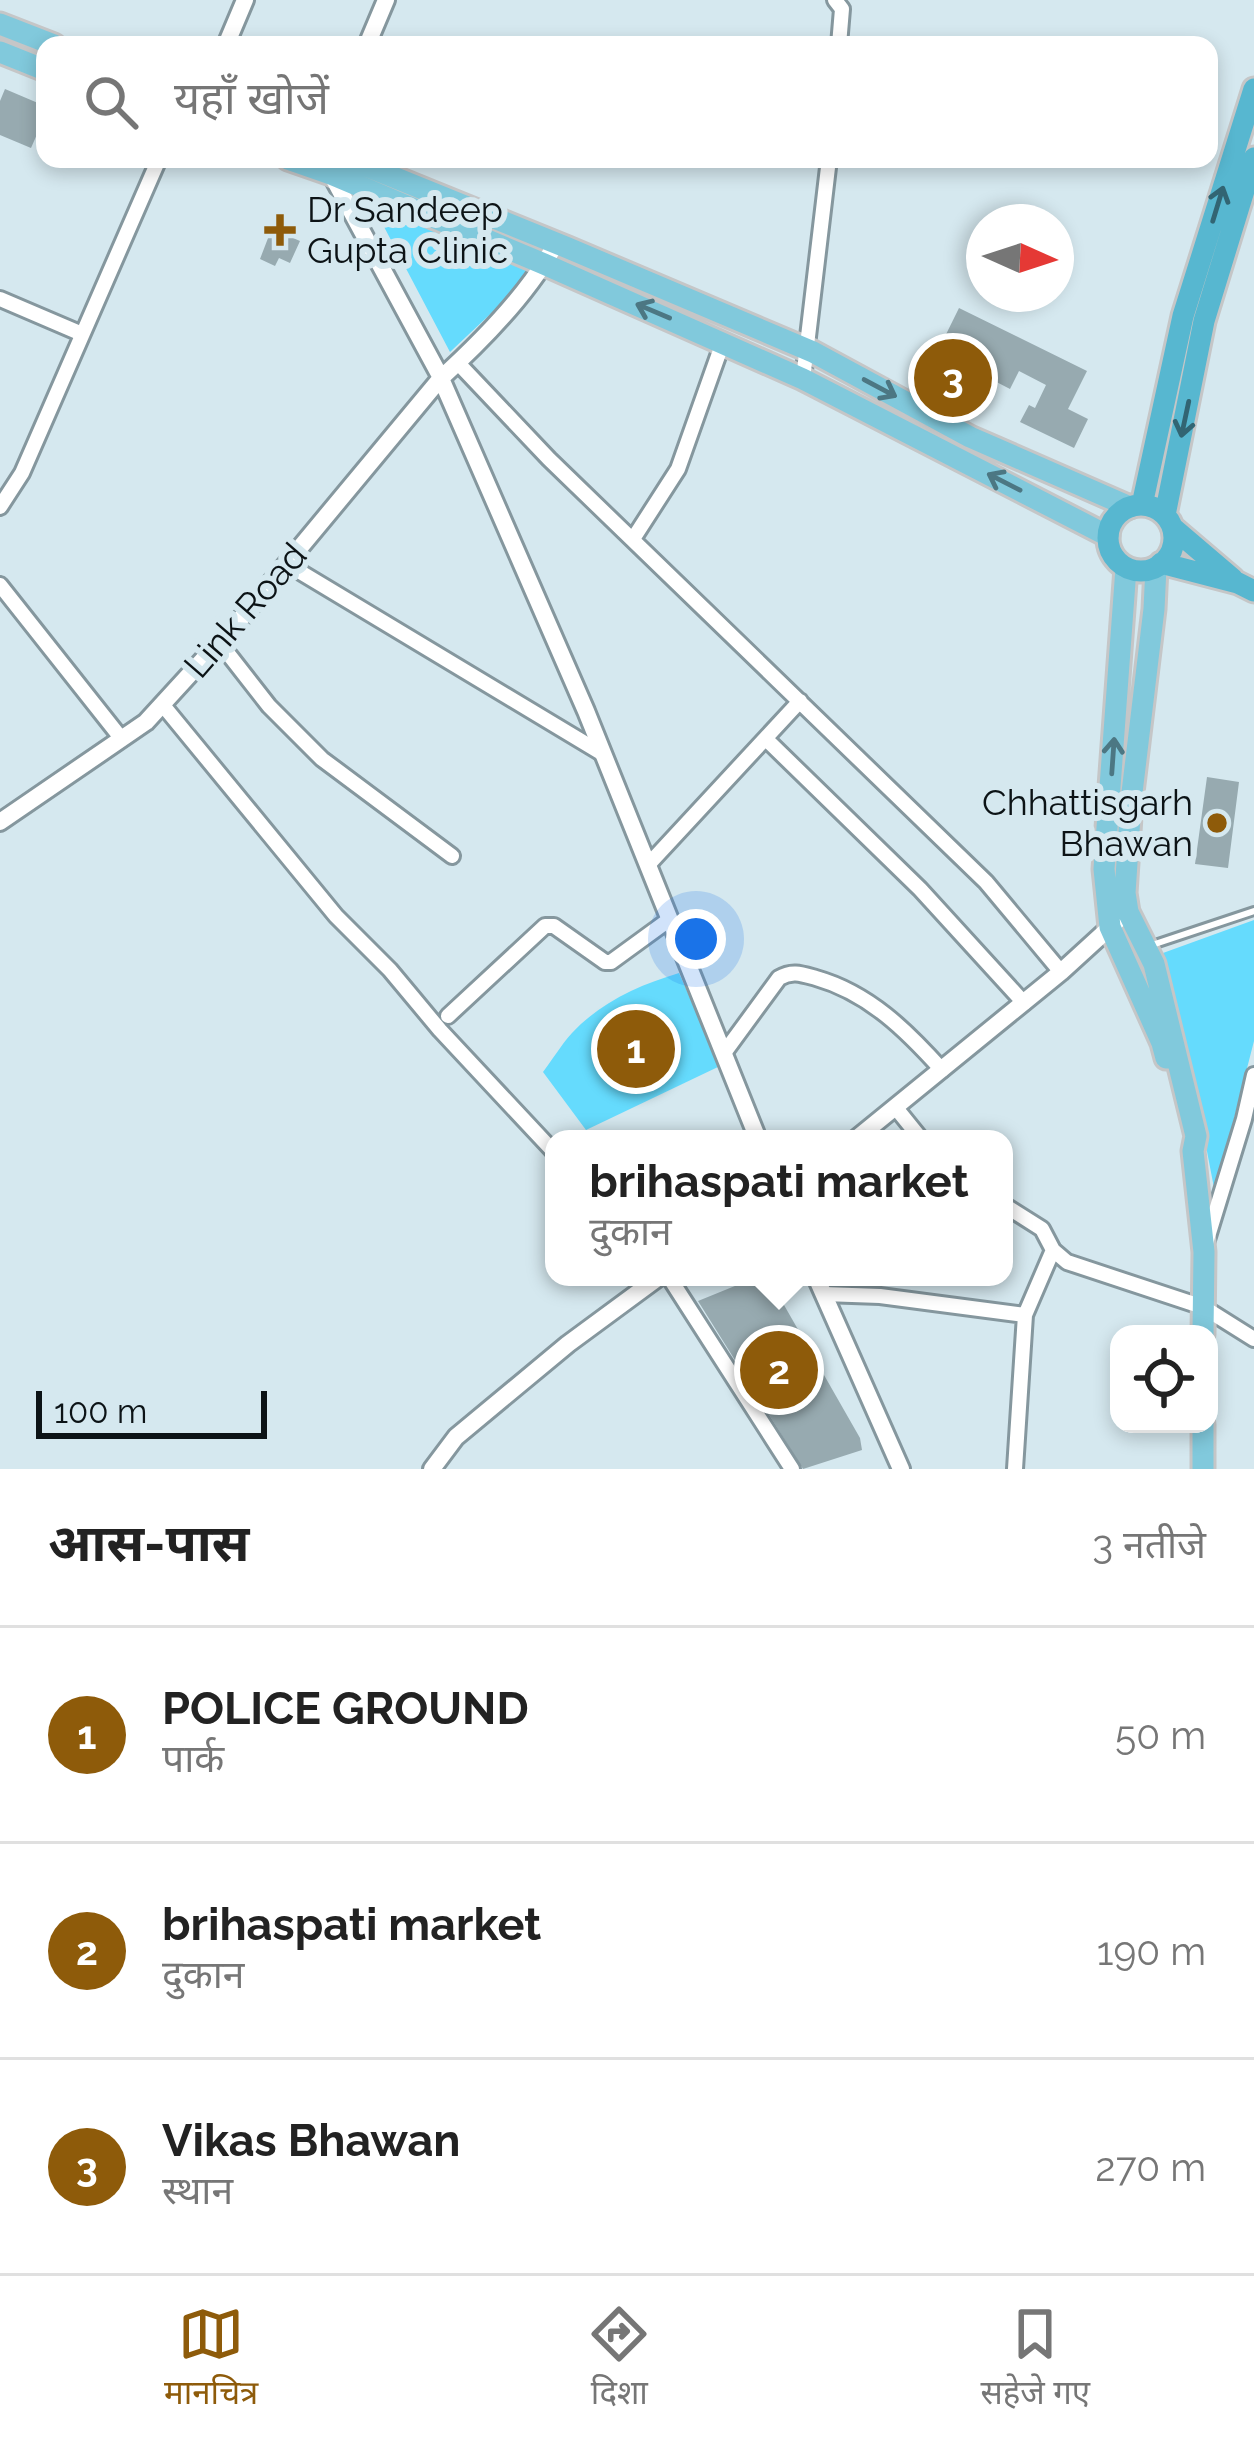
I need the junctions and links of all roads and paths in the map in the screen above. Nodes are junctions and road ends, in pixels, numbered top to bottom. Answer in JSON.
{"nodes":[{"id":1,"x":245,"y":0,"type":"edge"},
{"id":2,"x":386,"y":0,"type":"edge"},
{"id":3,"x":843,"y":3,"type":"edge"},
{"id":4,"x":0,"y":24,"type":"edge"},
{"id":5,"x":230,"y":36,"type":"edge"},
{"id":6,"x":371,"y":36,"type":"edge"},
{"id":7,"x":839,"y":36,"type":"edge"},
{"id":8,"x":36,"y":38,"type":"edge"},
{"id":9,"x":0,"y":52,"type":"edge"},
{"id":10,"x":36,"y":66,"type":"edge"},
{"id":11,"x":1254,"y":89,"type":"edge"},
{"id":12,"x":1254,"y":158,"type":"edge"},
{"id":13,"x":155,"y":168,"type":"edge"},
{"id":14,"x":339,"y":168,"type":"edge"},
{"id":15,"x":345,"y":168,"type":"edge"},
{"id":16,"x":348,"y":168,"type":"edge"},
{"id":17,"x":828,"y":168,"type":"edge"},
{"id":18,"x":551,"y":241,"type":"junction"},
{"id":19,"x":539,"y":262,"type":"junction"},
{"id":20,"x":0,"y":298,"type":"edge"},
{"id":21,"x":82,"y":334,"type":"junction"},
{"id":22,"x":723,"y":342,"type":"junction"},
{"id":23,"x":808,"y":349,"type":"junction"},
{"id":24,"x":458,"y":363,"type":"junction"},
{"id":25,"x":440,"y":379,"type":"junction"},
{"id":26,"x":802,"y":379,"type":"junction"},
{"id":27,"x":1136,"y":506,"type":"junction"},
{"id":28,"x":0,"y":507,"type":"edge"},
{"id":29,"x":1168,"y":521,"type":"junction"},
{"id":30,"x":1108,"y":536,"type":"junction"},
{"id":31,"x":633,"y":539,"type":"junction"},
{"id":32,"x":286,"y":564,"type":"junction"},
{"id":33,"x":1159,"y":565,"type":"junction"},
{"id":34,"x":1126,"y":568,"type":"junction"},
{"id":35,"x":0,"y":585,"type":"edge"},
{"id":36,"x":1246,"y":587,"type":"edge"},
{"id":37,"x":219,"y":642,"type":"junction"},
{"id":38,"x":800,"y":701,"type":"junction"},
{"id":39,"x":162,"y":704,"type":"junction"},
{"id":40,"x":121,"y":738,"type":"junction"},
{"id":41,"x":766,"y":740,"type":"junction"},
{"id":42,"x":603,"y":754,"type":"junction"},
{"id":43,"x":0,"y":822,"type":"edge"},
{"id":44,"x":452,"y":856,"type":"dead end"},
{"id":45,"x":648,"y":865,"type":"junction"},
{"id":46,"x":1254,"y":911,"type":"edge"},
{"id":47,"x":1128,"y":912,"type":"junction"},
{"id":48,"x":670,"y":919,"type":"junction"},
{"id":49,"x":1110,"y":927,"type":"junction"},
{"id":50,"x":1146,"y":947,"type":"junction"},
{"id":51,"x":1061,"y":972,"type":"junction"},
{"id":52,"x":1024,"y":1003,"type":"junction"},
{"id":53,"x":448,"y":1016,"type":"dead end"},
{"id":54,"x":724,"y":1053,"type":"junction"},
{"id":55,"x":942,"y":1070,"type":"junction"},
{"id":56,"x":1254,"y":1075,"type":"edge"},
{"id":57,"x":896,"y":1108,"type":"junction"},
{"id":58,"x":1249,"y":1120,"type":"edge"},
{"id":59,"x":754,"y":1130,"type":"edge"},
{"id":60,"x":868,"y":1130,"type":"edge"},
{"id":61,"x":914,"y":1130,"type":"edge"},
{"id":62,"x":545,"y":1142,"type":"edge"},
{"id":63,"x":1193,"y":1150,"type":"junction"},
{"id":64,"x":1013,"y":1211,"type":"edge"},
{"id":65,"x":1053,"y":1250,"type":"junction"},
{"id":66,"x":1204,"y":1252,"type":"junction"},
{"id":67,"x":647,"y":1286,"type":"edge"},
{"id":68,"x":675,"y":1286,"type":"edge"},
{"id":69,"x":820,"y":1286,"type":"edge"},
{"id":70,"x":1203,"y":1306,"type":"junction"},
{"id":71,"x":1025,"y":1315,"type":"junction"},
{"id":72,"x":1203,"y":1325,"type":"edge"},
{"id":73,"x":1254,"y":1339,"type":"edge"},
{"id":74,"x":1203,"y":1433,"type":"edge"},
{"id":75,"x":432,"y":1469,"type":"edge"},
{"id":76,"x":792,"y":1469,"type":"edge"},
{"id":77,"x":901,"y":1469,"type":"edge"},
{"id":78,"x":1015,"y":1469,"type":"edge"},
{"id":79,"x":1203,"y":1469,"type":"edge"}],
"edges":[{"from":1,"to":5,"type":"street"},
{"from":2,"to":6,"type":"street"},
{"from":3,"to":7,"type":"street"},
{"from":4,"to":8,"type":"main road"},
{"from":9,"to":10,"type":"main road"},
{"from":27,"to":11,"type":"highway","one_way":true},
{"from":12,"to":29,"type":"highway","one_way":true},
{"from":13,"to":21,"type":"street"},
{"from":14,"to":25,"type":"street"},
{"from":15,"to":19,"type":"main road"},
{"from":16,"to":18,"type":"main road"},
{"from":17,"to":23,"type":"street"},
{"from":18,"to":19,"type":"street","name":"Link Road"},
{"from":18,"to":23,"type":"main road"},
{"from":22,"to":19,"type":"main road","one_way":true},
{"from":19,"to":24,"type":"street","name":"Link Road"},
{"from":20,"to":21,"type":"street"},
{"from":21,"to":28,"type":"street"},
{"from":22,"to":26,"type":"main road"},
{"from":22,"to":31,"type":"street"},
{"from":23,"to":26,"type":"street"},
{"from":23,"to":27,"type":"main road","one_way":true},
{"from":24,"to":25,"type":"street","name":"Link Road"},
{"from":24,"to":31,"type":"street"},
{"from":25,"to":32,"type":"street","name":"Link Road"},
{"from":25,"to":42,"type":"street"},
{"from":30,"to":26,"type":"main road","one_way":true},
{"from":27,"to":29,"type":"highway"},
{"from":27,"to":30,"type":"highway"},
{"from":29,"to":33,"type":"highway"},
{"from":29,"to":36,"type":"highway"},
{"from":30,"to":34,"type":"highway"},
{"from":31,"to":38,"type":"street"},
{"from":32,"to":37,"type":"street","name":"Link Road"},
{"from":32,"to":42,"type":"street"},
{"from":33,"to":34,"type":"highway"},
{"from":33,"to":36,"type":"highway"},
{"from":33,"to":47,"type":"main road"},
{"from":49,"to":34,"type":"main road","one_way":true},
{"from":35,"to":40,"type":"street"},
{"from":37,"to":39,"type":"street","name":"Link Road"},
{"from":37,"to":44,"type":"street"},
{"from":38,"to":41,"type":"street"},
{"from":38,"to":51,"type":"street"},
{"from":39,"to":40,"type":"street","name":"Link Road"},
{"from":39,"to":62,"type":"street"},
{"from":40,"to":43,"type":"street","name":"Link Road"},
{"from":41,"to":45,"type":"street"},
{"from":41,"to":52,"type":"street"},
{"from":42,"to":45,"type":"street"},
{"from":45,"to":48,"type":"street"},
{"from":46,"to":50,"type":"lane"},
{"from":47,"to":49,"type":"street"},
{"from":47,"to":50,"type":"main road"},
{"from":48,"to":53,"type":"street"},
{"from":48,"to":54,"type":"street"},
{"from":49,"to":51,"type":"street"},
{"from":49,"to":63,"type":"main road"},
{"from":50,"to":63,"type":"main road"},
{"from":51,"to":52,"type":"street"},
{"from":52,"to":55,"type":"street"},
{"from":54,"to":55,"type":"street"},
{"from":54,"to":59,"type":"street"},
{"from":55,"to":57,"type":"street"},
{"from":56,"to":58,"type":"street"},
{"from":57,"to":60,"type":"street"},
{"from":57,"to":61,"type":"street"},
{"from":58,"to":66,"type":"street"},
{"from":63,"to":66,"type":"main road"},
{"from":64,"to":65,"type":"street"},
{"from":65,"to":70,"type":"street"},
{"from":65,"to":71,"type":"street"},
{"from":66,"to":70,"type":"main road"},
{"from":67,"to":75,"type":"street"},
{"from":68,"to":76,"type":"street"},
{"from":69,"to":71,"type":"street"},
{"from":69,"to":77,"type":"street"},
{"from":70,"to":72,"type":"main road"},
{"from":70,"to":73,"type":"street"},
{"from":71,"to":78,"type":"street"},
{"from":74,"to":79,"type":"main road"}]}
